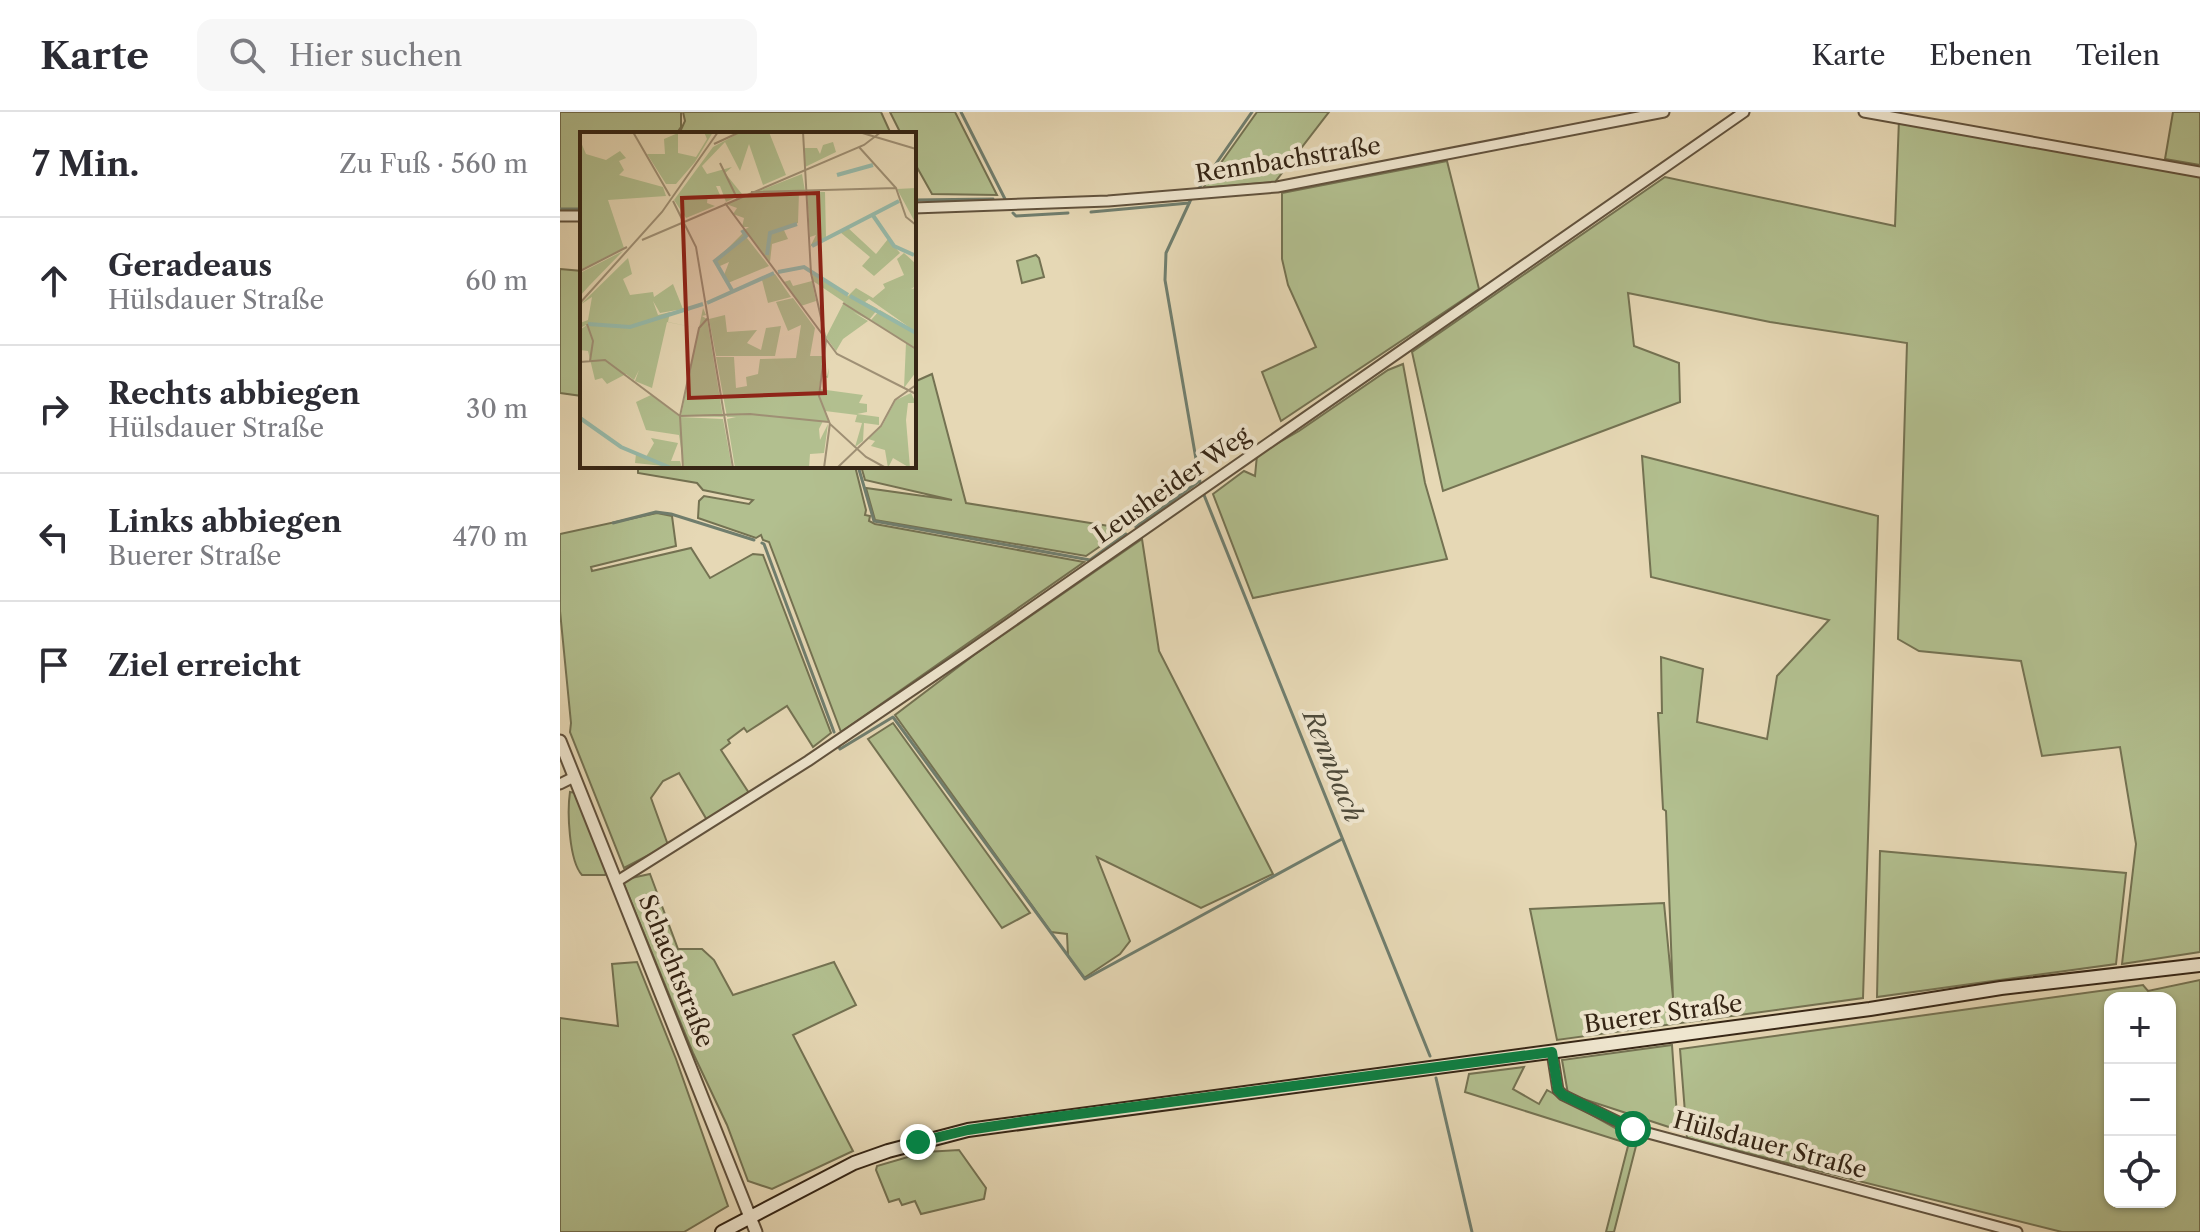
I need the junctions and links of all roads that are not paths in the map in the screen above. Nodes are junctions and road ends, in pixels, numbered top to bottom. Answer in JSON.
{"nodes":[{"id":1,"x":1664,"y":112,"type":"edge"},
{"id":2,"x":1744,"y":112,"type":"edge"},
{"id":3,"x":1864,"y":112,"type":"edge"},
{"id":4,"x":2200,"y":172,"type":"edge"},
{"id":5,"x":916,"y":208,"type":"edge"},
{"id":6,"x":560,"y":741,"type":"edge"},
{"id":7,"x":574,"y":777,"type":"junction"},
{"id":8,"x":560,"y":784,"type":"edge"},
{"id":9,"x":616,"y":882,"type":"junction"},
{"id":10,"x":2200,"y":965,"type":"edge"},
{"id":11,"x":1552,"y":1052,"type":"junction"},
{"id":12,"x":750,"y":1218,"type":"junction"},
{"id":13,"x":722,"y":1232,"type":"edge"},
{"id":14,"x":756,"y":1232,"type":"edge"},
{"id":15,"x":2017,"y":1232,"type":"edge"}],
"edges":[{"from":1,"to":5,"type":"street","name":"Rennbachstraße"},
{"from":2,"to":9,"type":"street","name":"Leusheider Weg"},
{"from":3,"to":4,"type":"street"},
{"from":6,"to":7,"type":"street","name":"Schachtstraße"},
{"from":7,"to":8,"type":"street"},
{"from":7,"to":9,"type":"street","name":"Schachtstraße"},
{"from":9,"to":12,"type":"street","name":"Schachtstraße"},
{"from":10,"to":11,"type":"main road","name":"Buerer Straße"},
{"from":11,"to":12,"type":"main road","name":"Buerer Straße"},
{"from":11,"to":15,"type":"street","name":"Hülsdauer Straße"},
{"from":12,"to":13,"type":"main road","name":"Buerer Straße"},
{"from":12,"to":14,"type":"street","name":"Schachtstraße"}]}
